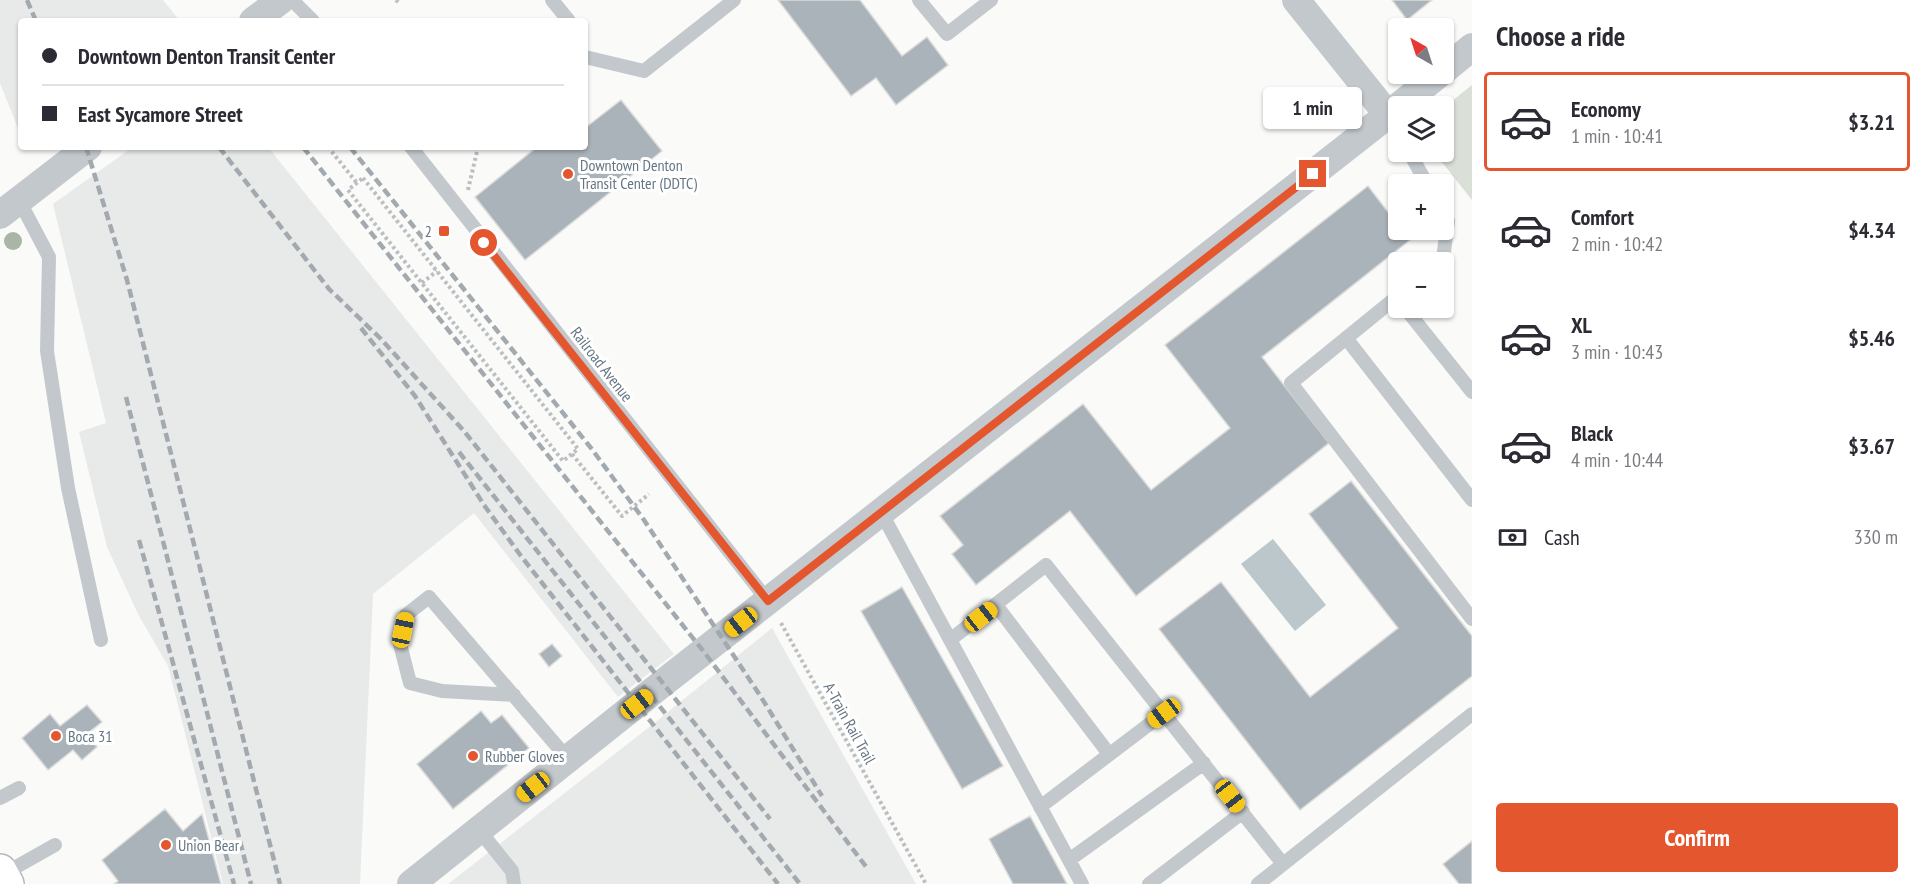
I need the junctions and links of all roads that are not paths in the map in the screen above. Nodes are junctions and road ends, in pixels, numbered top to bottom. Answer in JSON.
{"nodes":[{"id":1,"x":281,"y":0,"type":"edge"},
{"id":2,"x":292,"y":0,"type":"edge"},
{"id":3,"x":552,"y":0,"type":"edge"},
{"id":4,"x":734,"y":0,"type":"edge"},
{"id":5,"x":919,"y":0,"type":"edge"},
{"id":6,"x":991,"y":0,"type":"edge"},
{"id":7,"x":1304,"y":4,"type":"edge"},
{"id":8,"x":257,"y":18,"type":"edge"},
{"id":9,"x":311,"y":18,"type":"edge"},
{"id":10,"x":567,"y":18,"type":"edge"},
{"id":11,"x":1472,"y":47,"type":"edge"},
{"id":12,"x":588,"y":58,"type":"edge"},
{"id":13,"x":1454,"y":61,"type":"edge"},
{"id":14,"x":1429,"y":84,"type":"edge"},
{"id":15,"x":1416,"y":96,"type":"edge"},
{"id":16,"x":1388,"y":105,"type":"edge"},
{"id":17,"x":1388,"y":121,"type":"edge"},
{"id":18,"x":84,"y":150,"type":"edge"},
{"id":19,"x":413,"y":150,"type":"edge"},
{"id":20,"x":10,"y":207,"type":"edge"},
{"id":21,"x":1388,"y":308,"type":"edge"},
{"id":22,"x":1414,"y":318,"type":"edge"},
{"id":23,"x":1346,"y":338,"type":"junction"},
{"id":24,"x":1472,"y":392,"type":"edge"},
{"id":25,"x":1472,"y":501,"type":"edge"},
{"id":26,"x":881,"y":512,"type":"junction"},
{"id":27,"x":770,"y":599,"type":"junction"},
{"id":28,"x":996,"y":605,"type":"junction"},
{"id":29,"x":1472,"y":619,"type":"edge"},
{"id":30,"x":101,"y":640,"type":"dead end"},
{"id":31,"x":950,"y":640,"type":"junction"},
{"id":32,"x":514,"y":695,"type":"junction"},
{"id":33,"x":1164,"y":713,"type":"junction"},
{"id":34,"x":1472,"y":714,"type":"edge"},
{"id":35,"x":1109,"y":754,"type":"junction"},
{"id":36,"x":568,"y":759,"type":"junction"},
{"id":37,"x":1204,"y":763,"type":"junction"},
{"id":38,"x":19,"y":788,"type":"dead end"},
{"id":39,"x":0,"y":798,"type":"edge"},
{"id":40,"x":1040,"y":807,"type":"junction"},
{"id":41,"x":1243,"y":812,"type":"junction"},
{"id":42,"x":479,"y":830,"type":"junction"},
{"id":43,"x":56,"y":846,"type":"dead end"},
{"id":44,"x":1069,"y":860,"type":"junction"},
{"id":45,"x":1283,"y":864,"type":"junction"},
{"id":46,"x":3,"y":877,"type":"edge"},
{"id":47,"x":411,"y":884,"type":"edge"},
{"id":48,"x":514,"y":884,"type":"edge"},
{"id":49,"x":1082,"y":884,"type":"edge"},
{"id":50,"x":1149,"y":884,"type":"edge"},
{"id":51,"x":1258,"y":884,"type":"edge"}],
"edges":[{"from":1,"to":8,"type":"street"},
{"from":2,"to":9,"type":"lane"},
{"from":3,"to":10,"type":"lane"},
{"from":4,"to":12,"type":"lane"},
{"from":5,"to":6,"type":"lane"},
{"from":7,"to":16,"type":"street"},
{"from":11,"to":13,"type":"street"},
{"from":14,"to":15,"type":"street"},
{"from":17,"to":26,"type":"street"},
{"from":18,"to":20,"type":"street"},
{"from":19,"to":27,"type":"lane","name":"Railroad Avenue"},
{"from":20,"to":30,"type":"lane"},
{"from":21,"to":23,"type":"lane"},
{"from":22,"to":24,"type":"lane"},
{"from":23,"to":25,"type":"lane"},
{"from":23,"to":29,"type":"lane"},
{"from":26,"to":27,"type":"street"},
{"from":26,"to":31,"type":"lane"},
{"from":27,"to":36,"type":"street"},
{"from":28,"to":31,"type":"lane"},
{"from":28,"to":33,"type":"lane"},
{"from":28,"to":35,"type":"lane"},
{"from":31,"to":40,"type":"lane"},
{"from":32,"to":32,"type":"lane"},
{"from":32,"to":36,"type":"lane"},
{"from":33,"to":35,"type":"lane"},
{"from":33,"to":37,"type":"lane"},
{"from":34,"to":45,"type":"lane"},
{"from":35,"to":40,"type":"lane"},
{"from":36,"to":42,"type":"street"},
{"from":37,"to":41,"type":"lane"},
{"from":37,"to":44,"type":"lane"},
{"from":38,"to":39,"type":"lane"},
{"from":40,"to":44,"type":"lane"},
{"from":41,"to":45,"type":"lane"},
{"from":41,"to":50,"type":"lane"},
{"from":42,"to":47,"type":"street"},
{"from":42,"to":48,"type":"lane"},
{"from":43,"to":46,"type":"lane"},
{"from":44,"to":49,"type":"lane"},
{"from":45,"to":51,"type":"lane"}]}
